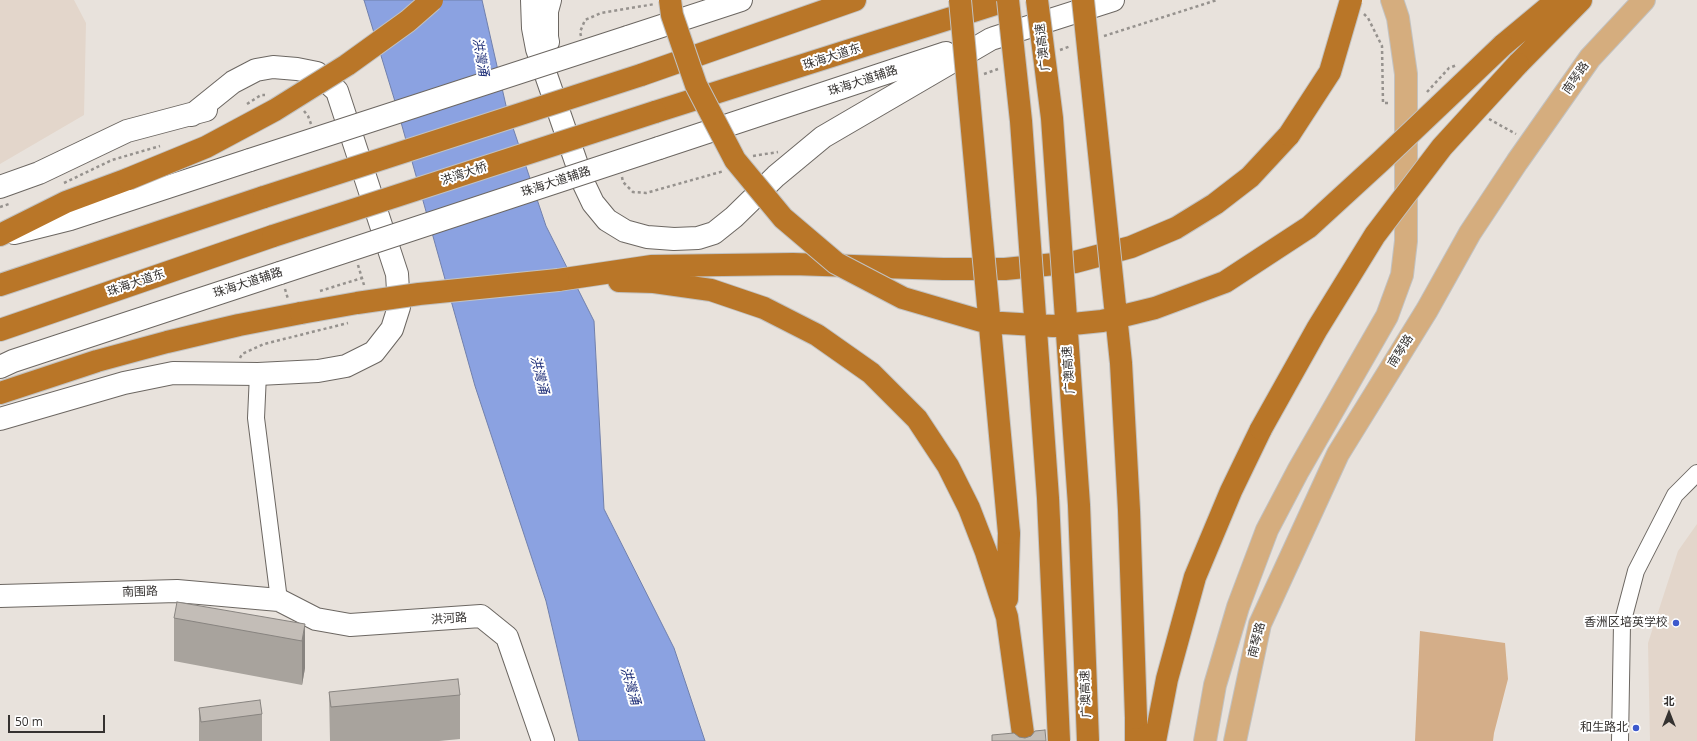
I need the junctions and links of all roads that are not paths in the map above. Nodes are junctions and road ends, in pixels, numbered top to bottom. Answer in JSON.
{"nodes":[{"id":1,"x":432,"y":0,"type":"edge"},
{"id":2,"x":532,"y":0,"type":"edge"},
{"id":3,"x":550,"y":0,"type":"edge"},
{"id":4,"x":670,"y":0,"type":"edge"},
{"id":5,"x":741,"y":0,"type":"edge"},
{"id":6,"x":855,"y":0,"type":"edge"},
{"id":7,"x":960,"y":0,"type":"edge"},
{"id":8,"x":1008,"y":0,"type":"edge"},
{"id":9,"x":1037,"y":0,"type":"edge"},
{"id":10,"x":1083,"y":0,"type":"edge"},
{"id":11,"x":1112,"y":0,"type":"edge"},
{"id":12,"x":1392,"y":0,"type":"edge"},
{"id":13,"x":1557,"y":0,"type":"edge"},
{"id":14,"x":1581,"y":0,"type":"edge"},
{"id":15,"x":1644,"y":0,"type":"edge"},
{"id":16,"x":1357,"y":7,"type":"edge"},
{"id":17,"x":991,"y":38,"type":"junction"},
{"id":18,"x":655,"y":112,"type":"joint"},
{"id":19,"x":0,"y":187,"type":"edge"},
{"id":20,"x":734,"y":217,"type":"junction"},
{"id":21,"x":0,"y":235,"type":"edge"},
{"id":22,"x":273,"y":236,"type":"joint"},
{"id":23,"x":653,"y":274,"type":"junction"},
{"id":24,"x":0,"y":286,"type":"edge"},
{"id":25,"x":0,"y":330,"type":"edge"},
{"id":26,"x":0,"y":367,"type":"edge"},
{"id":27,"x":258,"y":374,"type":"junction"},
{"id":28,"x":0,"y":393,"type":"edge"},
{"id":29,"x":0,"y":419,"type":"edge"},
{"id":30,"x":1697,"y":473,"type":"edge"},
{"id":31,"x":0,"y":596,"type":"edge"},
{"id":32,"x":279,"y":600,"type":"junction"},
{"id":33,"x":1007,"y":617,"type":"junction"},
{"id":34,"x":544,"y":741,"type":"edge"},
{"id":35,"x":1024,"y":741,"type":"edge"},
{"id":36,"x":1059,"y":741,"type":"edge"},
{"id":37,"x":1088,"y":741,"type":"edge"},
{"id":38,"x":1136,"y":741,"type":"edge"},
{"id":39,"x":1155,"y":741,"type":"edge"},
{"id":40,"x":1205,"y":741,"type":"edge"},
{"id":41,"x":1235,"y":741,"type":"edge"},
{"id":42,"x":1620,"y":741,"type":"edge"}],
"edges":[{"from":1,"to":21,"type":"highway","bridge":true},
{"from":2,"to":20,"type":"main road"},
{"from":3,"to":20,"type":"main road"},
{"from":4,"to":13,"type":"highway","bridge":true},
{"from":5,"to":21,"type":"main road","bridge":true},
{"from":6,"to":24,"type":"highway","bridge":true},
{"from":7,"to":33,"type":"highway","bridge":true},
{"from":8,"to":18,"type":"highway","name":"珠海大道东"},
{"from":8,"to":36,"type":"highway","bridge":true},
{"from":9,"to":37,"type":"highway","name":"广澳高速","bridge":true},
{"from":10,"to":38,"type":"highway","bridge":true},
{"from":11,"to":17,"type":"main road","name":"珠海大道辅路"},
{"from":12,"to":40,"type":"main road"},
{"from":14,"to":39,"type":"highway","bridge":true},
{"from":15,"to":41,"type":"main road","name":"南琴路"},
{"from":16,"to":23,"type":"highway","bridge":true},
{"from":17,"to":20,"type":"main road"},
{"from":17,"to":26,"type":"main road","name":"珠海大道辅路","bridge":true},
{"from":18,"to":22,"type":"highway","name":"洪湾大桥","bridge":true},
{"from":19,"to":27,"type":"main road"},
{"from":22,"to":25,"type":"highway","name":"珠海大道东"},
{"from":23,"to":28,"type":"highway","bridge":true},
{"from":23,"to":33,"type":"highway"},
{"from":27,"to":29,"type":"main road"},
{"from":27,"to":32,"type":"street"},
{"from":30,"to":42,"type":"street"},
{"from":31,"to":32,"type":"main road","name":"南围路"},
{"from":32,"to":34,"type":"main road","name":"洪河路"},
{"from":33,"to":35,"type":"highway"}]}
